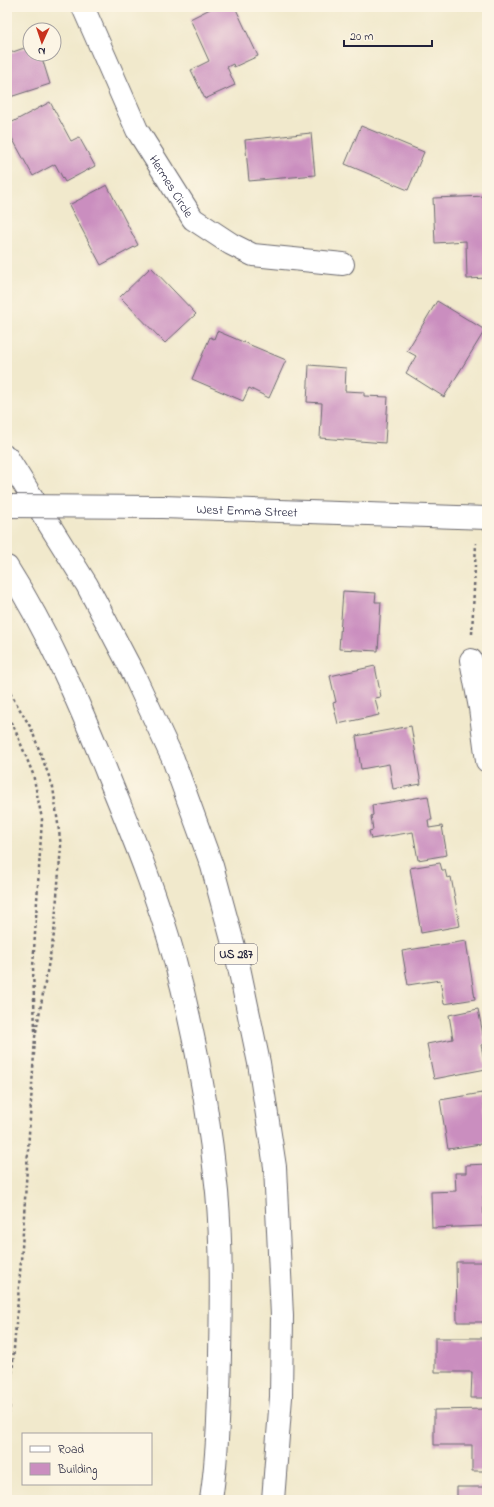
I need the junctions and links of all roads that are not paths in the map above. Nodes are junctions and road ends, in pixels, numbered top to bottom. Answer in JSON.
{"nodes":[{"id":1,"x":83,"y":7,"type":"edge"},
{"id":2,"x":343,"y":264,"type":"dead end"},
{"id":3,"x":7,"y":457,"type":"edge"},
{"id":4,"x":7,"y":506,"type":"edge"},
{"id":5,"x":482,"y":517,"type":"edge"},
{"id":6,"x":7,"y":567,"type":"edge"},
{"id":7,"x":471,"y":660,"type":"road end"},
{"id":8,"x":487,"y":761,"type":"edge"},
{"id":9,"x":211,"y":1500,"type":"edge"},
{"id":10,"x":273,"y":1500,"type":"edge"}],
"edges":[{"from":1,"to":2,"type":"main road","name":"Hermes Circle"},
{"from":3,"to":10,"type":"main road","number":"US 287"},
{"from":4,"to":5,"type":"main road","name":"West Emma Street","bridge":true},
{"from":6,"to":9,"type":"main road"},
{"from":7,"to":8,"type":"main road"}]}
